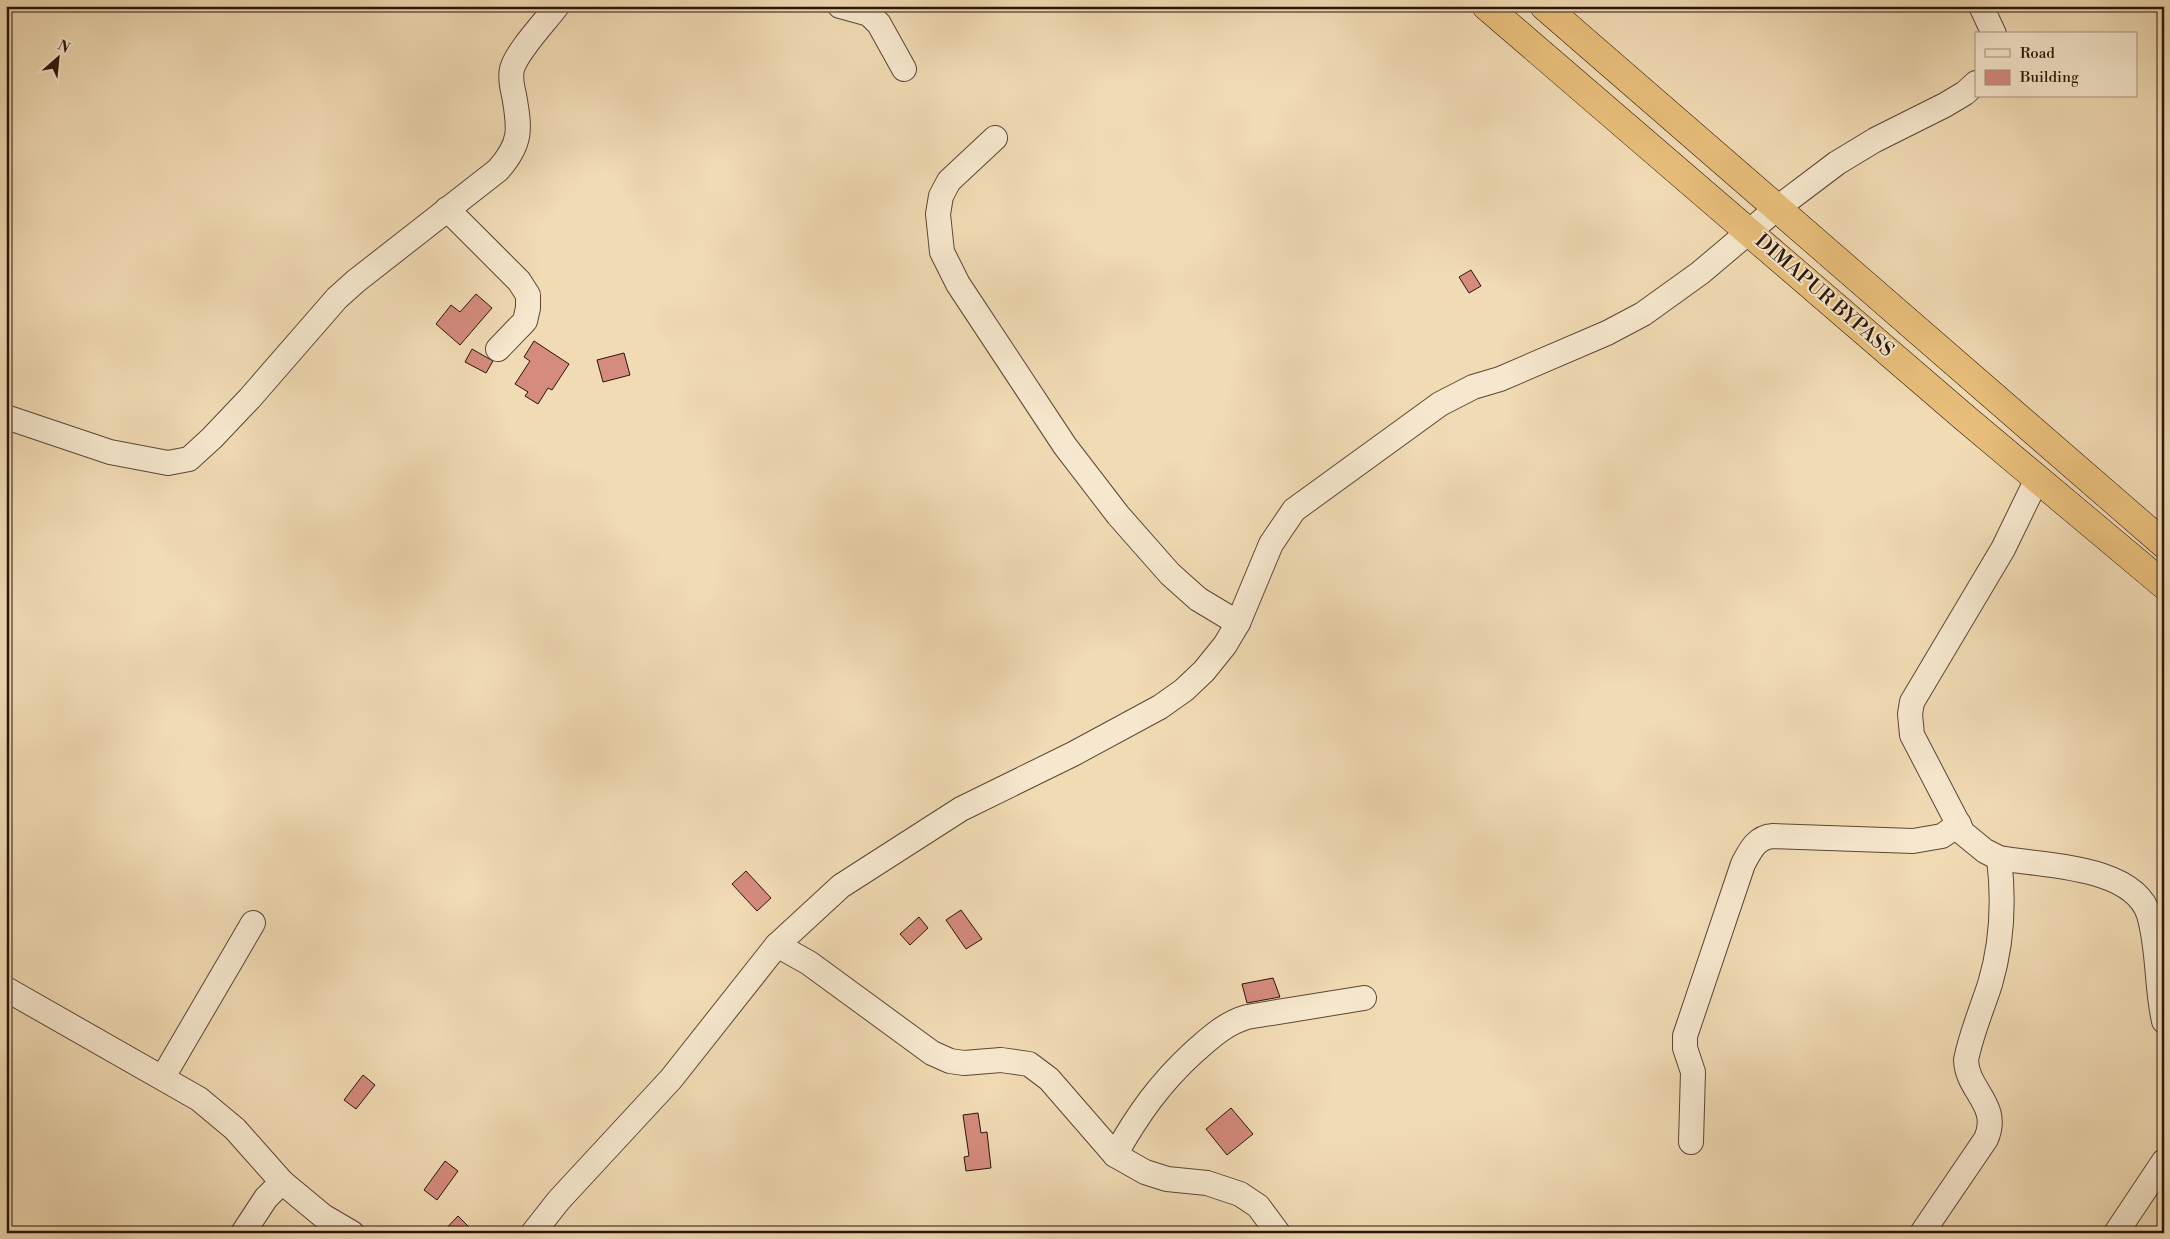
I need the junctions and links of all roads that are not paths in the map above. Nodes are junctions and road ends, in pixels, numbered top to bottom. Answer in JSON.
{"nodes":[{"id":1,"x":557,"y":6,"type":"edge"},
{"id":2,"x":840,"y":6,"type":"edge"},
{"id":3,"x":1486,"y":6,"type":"edge"},
{"id":4,"x":1544,"y":6,"type":"edge"},
{"id":5,"x":1981,"y":6,"type":"edge"},
{"id":6,"x":1993,"y":32,"type":"edge"},
{"id":7,"x":904,"y":69,"type":"dead end"},
{"id":8,"x":1975,"y":84,"type":"edge"},
{"id":9,"x":995,"y":138,"type":"dead end"},
{"id":10,"x":447,"y":209,"type":"junction"},
{"id":11,"x":1776,"y":209,"type":"junction"},
{"id":12,"x":1749,"y":232,"type":"junction"},
{"id":13,"x":498,"y":349,"type":"dead end"},
{"id":14,"x":6,"y":417,"type":"edge"},
{"id":15,"x":2037,"y":478,"type":"junction"},
{"id":16,"x":2164,"y":544,"type":"edge"},
{"id":17,"x":2164,"y":585,"type":"edge"},
{"id":18,"x":1238,"y":623,"type":"junction"},
{"id":19,"x":1959,"y":824,"type":"junction"},
{"id":20,"x":1999,"y":858,"type":"junction"},
{"id":21,"x":253,"y":923,"type":"dead end"},
{"id":22,"x":777,"y":945,"type":"junction"},
{"id":23,"x":6,"y":989,"type":"edge"},
{"id":24,"x":1364,"y":998,"type":"dead end"},
{"id":25,"x":2164,"y":1021,"type":"edge"},
{"id":26,"x":163,"y":1077,"type":"junction"},
{"id":27,"x":1691,"y":1142,"type":"dead end"},
{"id":28,"x":1115,"y":1155,"type":"junction"},
{"id":29,"x":2164,"y":1161,"type":"edge"},
{"id":30,"x":282,"y":1182,"type":"junction"},
{"id":31,"x":243,"y":1233,"type":"edge"},
{"id":32,"x":352,"y":1233,"type":"edge"},
{"id":33,"x":533,"y":1233,"type":"edge"},
{"id":34,"x":1278,"y":1233,"type":"edge"},
{"id":35,"x":1922,"y":1233,"type":"edge"},
{"id":36,"x":2116,"y":1233,"type":"edge"}],
"edges":[{"from":1,"to":10,"type":"street"},
{"from":2,"to":7,"type":"street"},
{"from":3,"to":12,"type":"highway","name":"DIMAPUR BYPASS"},
{"from":4,"to":11,"type":"highway","name":"DIMAPUR BYPASS"},
{"from":5,"to":6,"type":"street"},
{"from":8,"to":11,"type":"street"},
{"from":9,"to":18,"type":"street"},
{"from":10,"to":13,"type":"street"},
{"from":10,"to":14,"type":"street"},
{"from":11,"to":12,"type":"street"},
{"from":11,"to":16,"type":"highway","name":"DIMAPUR BYPASS"},
{"from":12,"to":15,"type":"highway","name":"DIMAPUR BYPASS"},
{"from":12,"to":18,"type":"street"},
{"from":15,"to":17,"type":"highway","name":"DIMAPUR BYPASS"},
{"from":15,"to":19,"type":"street"},
{"from":18,"to":22,"type":"street"},
{"from":19,"to":20,"type":"street"},
{"from":19,"to":27,"type":"street"},
{"from":20,"to":25,"type":"street"},
{"from":20,"to":35,"type":"street"},
{"from":21,"to":26,"type":"street"},
{"from":22,"to":28,"type":"street"},
{"from":22,"to":33,"type":"street"},
{"from":23,"to":26,"type":"street"},
{"from":24,"to":28,"type":"street"},
{"from":26,"to":30,"type":"street"},
{"from":28,"to":34,"type":"street"},
{"from":29,"to":36,"type":"street"},
{"from":30,"to":31,"type":"street"},
{"from":30,"to":32,"type":"street"}]}
